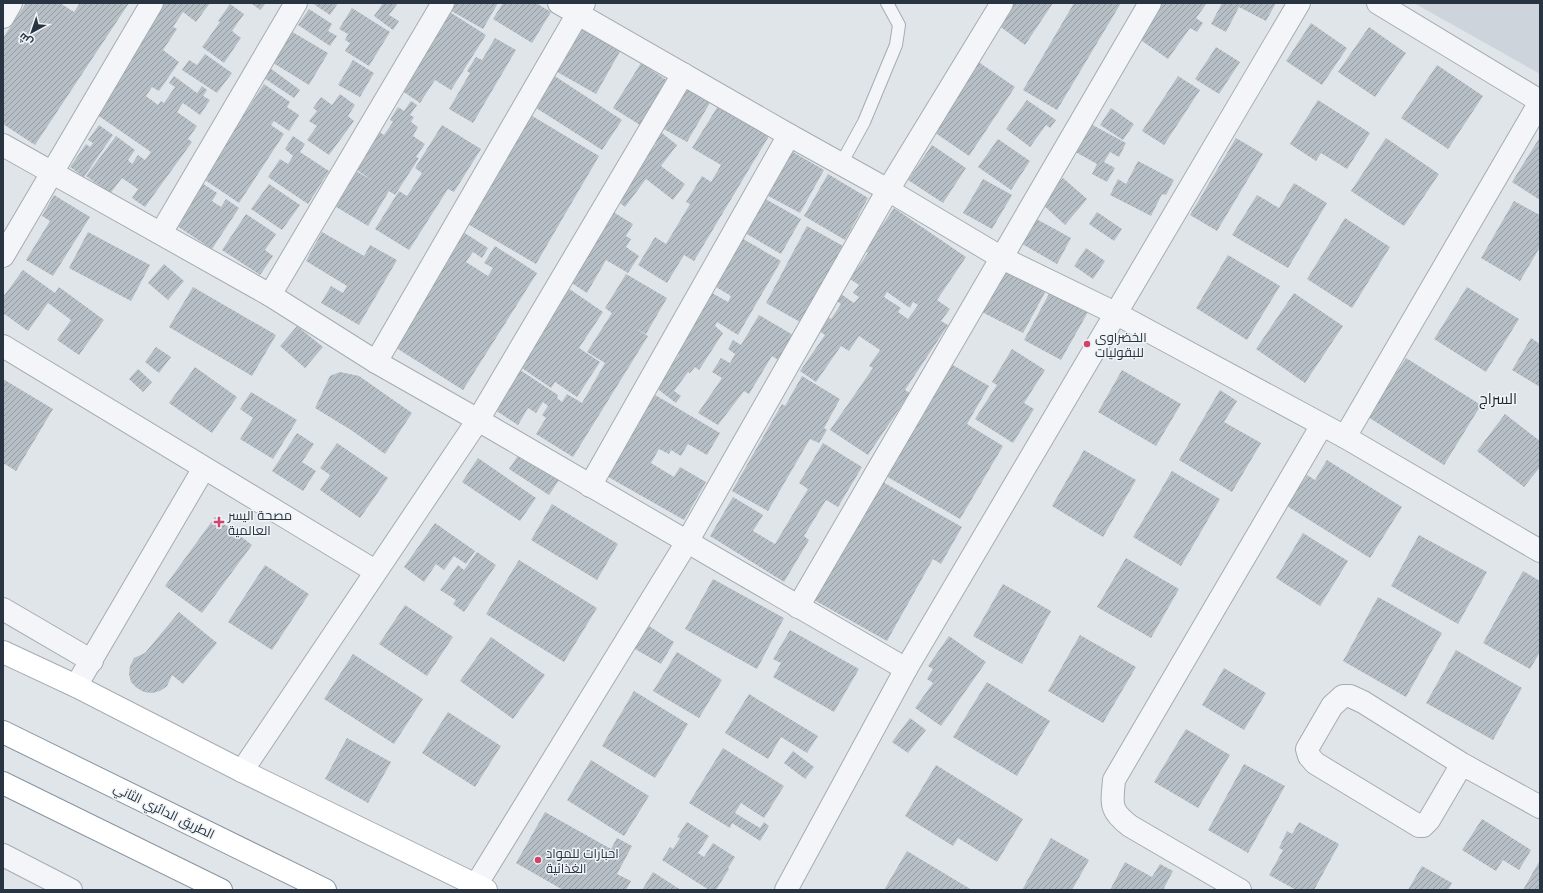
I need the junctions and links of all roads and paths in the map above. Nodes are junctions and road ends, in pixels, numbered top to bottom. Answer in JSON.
{"nodes":[{"id":1,"x":11,"y":3,"type":"edge"},
{"id":2,"x":152,"y":3,"type":"edge"},
{"id":3,"x":296,"y":3,"type":"edge"},
{"id":4,"x":443,"y":3,"type":"edge"},
{"id":5,"x":559,"y":3,"type":"edge"},
{"id":6,"x":887,"y":3,"type":"edge"},
{"id":7,"x":1002,"y":3,"type":"edge"},
{"id":8,"x":1150,"y":3,"type":"edge"},
{"id":9,"x":1299,"y":3,"type":"edge"},
{"id":10,"x":1378,"y":3,"type":"edge"},
{"id":11,"x":581,"y":8,"type":"edge"},
{"id":12,"x":3,"y":17,"type":"edge"},
{"id":13,"x":683,"y":74,"type":"junction"},
{"id":14,"x":1540,"y":102,"type":"edge"},
{"id":15,"x":788,"y":135,"type":"junction"},
{"id":16,"x":3,"y":144,"type":"edge"},
{"id":17,"x":841,"y":164,"type":"junction"},
{"id":18,"x":53,"y":172,"type":"junction"},
{"id":19,"x":888,"y":190,"type":"junction"},
{"id":20,"x":161,"y":233,"type":"junction"},
{"id":21,"x":3,"y":256,"type":"edge"},
{"id":22,"x":1002,"y":258,"type":"junction"},
{"id":23,"x":270,"y":295,"type":"junction"},
{"id":24,"x":1116,"y":313,"type":"junction"},
{"id":25,"x":3,"y":346,"type":"edge"},
{"id":26,"x":376,"y":362,"type":"junction"},
{"id":27,"x":478,"y":420,"type":"junction"},
{"id":28,"x":1322,"y":425,"type":"junction"},
{"id":29,"x":1345,"y":437,"type":"junction"},
{"id":30,"x":204,"y":468,"type":"junction"},
{"id":31,"x":590,"y":486,"type":"junction"},
{"id":32,"x":687,"y":542,"type":"junction"},
{"id":33,"x":1540,"y":551,"type":"edge"},
{"id":34,"x":375,"y":571,"type":"junction"},
{"id":35,"x":798,"y":607,"type":"junction"},
{"id":36,"x":3,"y":609,"type":"edge"},
{"id":37,"x":3,"y":652,"type":"edge"},
{"id":38,"x":92,"y":661,"type":"junction"},
{"id":39,"x":906,"y":669,"type":"junction"},
{"id":40,"x":76,"y":686,"type":"junction"},
{"id":41,"x":3,"y":732,"type":"edge"},
{"id":42,"x":1462,"y":764,"type":"junction"},
{"id":43,"x":242,"y":771,"type":"junction"},
{"id":44,"x":3,"y":783,"type":"edge"},
{"id":45,"x":1540,"y":807,"type":"edge"},
{"id":46,"x":3,"y":855,"type":"edge"},
{"id":47,"x":481,"y":888,"type":"edge"},
{"id":48,"x":72,"y":890,"type":"edge"},
{"id":49,"x":221,"y":890,"type":"edge"},
{"id":50,"x":325,"y":890,"type":"edge"},
{"id":51,"x":786,"y":890,"type":"edge"},
{"id":52,"x":1240,"y":890,"type":"edge"}],
"edges":[{"from":1,"to":12,"type":"street"},
{"from":2,"to":18,"type":"street"},
{"from":3,"to":20,"type":"street"},
{"from":4,"to":23,"type":"street"},
{"from":5,"to":11,"type":"street"},
{"from":6,"to":17,"type":"lane"},
{"from":7,"to":19,"type":"street"},
{"from":8,"to":22,"type":"street"},
{"from":9,"to":24,"type":"street"},
{"from":10,"to":14,"type":"street"},
{"from":11,"to":13,"type":"street"},
{"from":11,"to":26,"type":"street"},
{"from":13,"to":15,"type":"street"},
{"from":13,"to":27,"type":"street"},
{"from":14,"to":29,"type":"street"},
{"from":15,"to":17,"type":"street"},
{"from":15,"to":31,"type":"street"},
{"from":16,"to":18,"type":"street"},
{"from":17,"to":19,"type":"street"},
{"from":18,"to":20,"type":"street"},
{"from":18,"to":21,"type":"street"},
{"from":19,"to":22,"type":"street"},
{"from":19,"to":32,"type":"street"},
{"from":20,"to":23,"type":"street"},
{"from":22,"to":24,"type":"street"},
{"from":22,"to":35,"type":"street"},
{"from":23,"to":26,"type":"street"},
{"from":24,"to":28,"type":"street"},
{"from":24,"to":39,"type":"street"},
{"from":25,"to":30,"type":"street"},
{"from":26,"to":27,"type":"street"},
{"from":27,"to":31,"type":"street"},
{"from":27,"to":34,"type":"street"},
{"from":28,"to":29,"type":"street"},
{"from":28,"to":52,"type":"street"},
{"from":29,"to":33,"type":"street"},
{"from":30,"to":34,"type":"street"},
{"from":30,"to":38,"type":"street"},
{"from":31,"to":32,"type":"street"},
{"from":32,"to":35,"type":"street"},
{"from":32,"to":47,"type":"street"},
{"from":34,"to":43,"type":"street"},
{"from":35,"to":39,"type":"street"},
{"from":36,"to":38,"type":"street"},
{"from":37,"to":40,"type":"main road"},
{"from":38,"to":40,"type":"street"},
{"from":39,"to":51,"type":"street"},
{"from":40,"to":43,"type":"main road"},
{"from":41,"to":50,"type":"main road","name":"الطريق الدائري الثاني"},
{"from":42,"to":42,"type":"street"},
{"from":42,"to":45,"type":"street"},
{"from":43,"to":47,"type":"main road"},
{"from":44,"to":49,"type":"main road"},
{"from":46,"to":48,"type":"street"}]}
